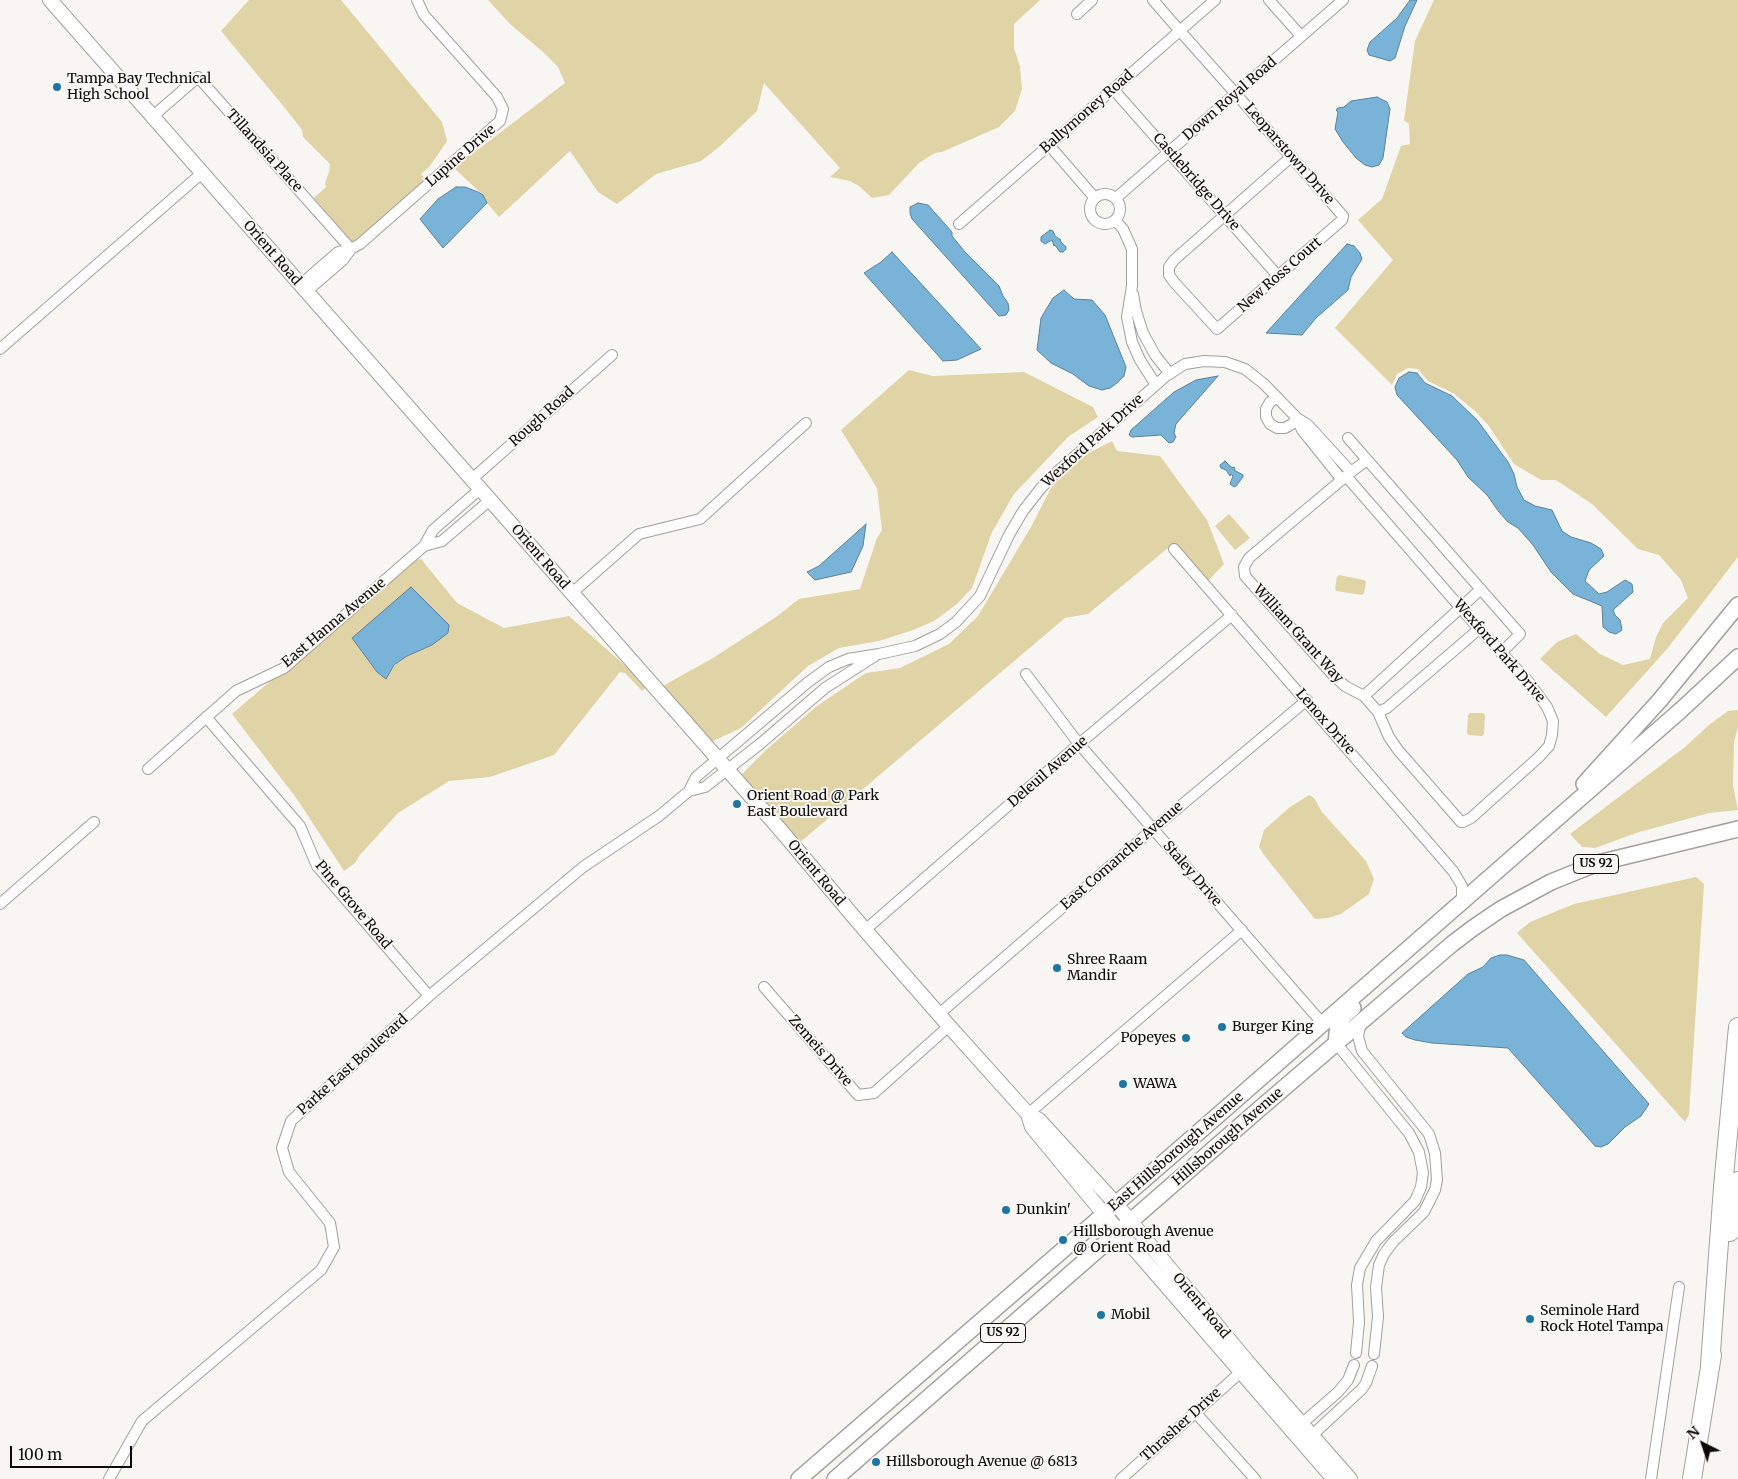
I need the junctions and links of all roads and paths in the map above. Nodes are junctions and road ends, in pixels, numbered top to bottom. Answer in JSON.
{"nodes":[{"id":1,"x":50,"y":0,"type":"edge"},
{"id":2,"x":417,"y":0,"type":"edge"},
{"id":3,"x":1092,"y":0,"type":"edge"},
{"id":4,"x":1153,"y":0,"type":"edge"},
{"id":5,"x":1215,"y":0,"type":"edge"},
{"id":6,"x":1269,"y":0,"type":"edge"},
{"id":7,"x":1343,"y":0,"type":"edge"},
{"id":8,"x":1077,"y":14,"type":"dead end"},
{"id":9,"x":1180,"y":31,"type":"junction"},
{"id":10,"x":1302,"y":36,"type":"junction"},
{"id":11,"x":1113,"y":89,"type":"junction"},
{"id":12,"x":1236,"y":94,"type":"junction"},
{"id":13,"x":152,"y":116,"type":"junction"},
{"id":14,"x":1049,"y":144,"type":"junction"},
{"id":15,"x":1170,"y":151,"type":"junction"},
{"id":16,"x":1291,"y":157,"type":"junction"},
{"id":17,"x":202,"y":173,"type":"junction"},
{"id":18,"x":1094,"y":197,"type":"junction"},
{"id":19,"x":1116,"y":198,"type":"junction"},
{"id":20,"x":1226,"y":215,"type":"junction"},
{"id":21,"x":1115,"y":220,"type":"junction"},
{"id":22,"x":1342,"y":220,"type":"joint"},
{"id":23,"x":959,"y":224,"type":"dead end"},
{"id":24,"x":351,"y":249,"type":"junction"},
{"id":25,"x":1278,"y":276,"type":"junction"},
{"id":26,"x":1132,"y":286,"type":"junction"},
{"id":27,"x":303,"y":288,"type":"junction"},
{"id":28,"x":0,"y":349,"type":"edge"},
{"id":29,"x":612,"y":355,"type":"dead end"},
{"id":30,"x":1170,"y":374,"type":"junction"},
{"id":31,"x":1156,"y":385,"type":"junction"},
{"id":32,"x":1277,"y":398,"type":"junction"},
{"id":33,"x":1297,"y":418,"type":"junction"},
{"id":34,"x":806,"y":423,"type":"dead end"},
{"id":35,"x":1348,"y":438,"type":"dead end"},
{"id":36,"x":1367,"y":460,"type":"junction"},
{"id":37,"x":1347,"y":476,"type":"junction"},
{"id":38,"x":476,"y":484,"type":"junction"},
{"id":39,"x":490,"y":500,"type":"junction"},
{"id":40,"x":424,"y":546,"type":"junction"},
{"id":41,"x":1174,"y":549,"type":"dead end"},
{"id":42,"x":1481,"y":589,"type":"junction"},
{"id":43,"x":572,"y":593,"type":"junction"},
{"id":44,"x":1738,"y":605,"type":"edge"},
{"id":45,"x":1461,"y":607,"type":"junction"},
{"id":46,"x":1232,"y":614,"type":"junction"},
{"id":47,"x":1479,"y":629,"type":"junction"},
{"id":48,"x":1501,"y":653,"type":"junction"},
{"id":49,"x":879,"y":654,"type":"junction"},
{"id":50,"x":1738,"y":657,"type":"edge"},
{"id":51,"x":1026,"y":674,"type":"dead end"},
{"id":52,"x":1364,"y":696,"type":"junction"},
{"id":53,"x":1307,"y":700,"type":"junction"},
{"id":54,"x":1378,"y":712,"type":"junction"},
{"id":55,"x":206,"y":717,"type":"junction"},
{"id":56,"x":1079,"y":744,"type":"junction"},
{"id":57,"x":717,"y":758,"type":"junction"},
{"id":58,"x":148,"y":769,"type":"dead end"},
{"id":59,"x":728,"y":770,"type":"junction"},
{"id":60,"x":689,"y":791,"type":"junction"},
{"id":61,"x":94,"y":822,"type":"dead end"},
{"id":62,"x":1461,"y":822,"type":"joint"},
{"id":63,"x":1153,"y":829,"type":"junction"},
{"id":64,"x":1734,"y":830,"type":"edge"},
{"id":65,"x":1537,"y":836,"type":"junction"},
{"id":66,"x":1462,"y":902,"type":"junction"},
{"id":67,"x":0,"y":904,"type":"edge"},
{"id":68,"x":865,"y":930,"type":"junction"},
{"id":69,"x":1242,"y":930,"type":"junction"},
{"id":70,"x":1400,"y":956,"type":"junction"},
{"id":71,"x":764,"y":988,"type":"dead end"},
{"id":72,"x":429,"y":996,"type":"junction"},
{"id":73,"x":939,"y":1014,"type":"junction"},
{"id":74,"x":1361,"y":1022,"type":"junction"},
{"id":75,"x":1323,"y":1024,"type":"junction"},
{"id":76,"x":949,"y":1026,"type":"junction"},
{"id":77,"x":1738,"y":1027,"type":"edge"},
{"id":78,"x":1336,"y":1043,"type":"junction"},
{"id":79,"x":1257,"y":1112,"type":"junction"},
{"id":80,"x":1028,"y":1114,"type":"junction"},
{"id":81,"x":1738,"y":1181,"type":"edge"},
{"id":82,"x":1110,"y":1209,"type":"junction"},
{"id":83,"x":1125,"y":1227,"type":"junction"},
{"id":84,"x":1679,"y":1287,"type":"dead end"},
{"id":85,"x":1356,"y":1353,"type":"dead end"},
{"id":86,"x":1374,"y":1354,"type":"dead end"},
{"id":87,"x":1354,"y":1365,"type":"dead end"},
{"id":88,"x":1710,"y":1365,"type":"junction"},
{"id":89,"x":1372,"y":1366,"type":"dead end"},
{"id":90,"x":1242,"y":1371,"type":"junction"},
{"id":91,"x":1195,"y":1412,"type":"junction"},
{"id":92,"x":871,"y":1416,"type":"junction"},
{"id":93,"x":1298,"y":1427,"type":"junction"},
{"id":94,"x":886,"y":1435,"type":"junction"},
{"id":95,"x":1308,"y":1439,"type":"junction"},
{"id":96,"x":109,"y":1479,"type":"edge"},
{"id":97,"x":799,"y":1479,"type":"edge"},
{"id":98,"x":835,"y":1479,"type":"edge"},
{"id":99,"x":1121,"y":1479,"type":"edge"},
{"id":100,"x":1255,"y":1479,"type":"edge"},
{"id":101,"x":1334,"y":1479,"type":"edge"},
{"id":102,"x":1350,"y":1479,"type":"edge"},
{"id":103,"x":1651,"y":1479,"type":"edge"},
{"id":104,"x":1692,"y":1479,"type":"edge"}],
"edges":[{"from":1,"to":13,"type":"street","name":"Orient Road"},
{"from":2,"to":24,"type":"street","name":"Lupine Drive"},
{"from":3,"to":8,"type":"street"},
{"from":4,"to":9,"type":"street","name":"Leoparstown Drive"},
{"from":5,"to":9,"type":"street","name":"Ballymoney Road"},
{"from":6,"to":10,"type":"street"},
{"from":7,"to":10,"type":"street","name":"Down Royal Road"},
{"from":9,"to":11,"type":"street","name":"Ballymoney Road"},
{"from":9,"to":12,"type":"street","name":"Leoparstown Drive"},
{"from":10,"to":12,"type":"street","name":"Down Royal Road"},
{"from":11,"to":14,"type":"street","name":"Ballymoney Road"},
{"from":11,"to":15,"type":"street","name":"Castlebridge Drive"},
{"from":12,"to":15,"type":"street","name":"Down Royal Road"},
{"from":12,"to":16,"type":"street","name":"Leoparstown Drive"},
{"from":13,"to":17,"type":"street","name":"Orient Road"},
{"from":13,"to":24,"type":"street","name":"Tillandsia Place"},
{"from":14,"to":18,"type":"street"},
{"from":14,"to":23,"type":"street","name":"Ballymoney Road"},
{"from":15,"to":19,"type":"street","name":"Down Royal Road"},
{"from":15,"to":20,"type":"street","name":"Castlebridge Drive"},
{"from":16,"to":20,"type":"street"},
{"from":16,"to":22,"type":"street","name":"Leoparstown Drive"},
{"from":17,"to":27,"type":"street","name":"Orient Road"},
{"from":17,"to":28,"type":"street"},
{"from":18,"to":19,"type":"street"},
{"from":18,"to":21,"type":"street"},
{"from":19,"to":21,"type":"street"},
{"from":20,"to":25,"type":"street","name":"Castlebridge Drive"},
{"from":20,"to":25,"type":"street","name":"New Ross Court"},
{"from":21,"to":26,"type":"street"},
{"from":22,"to":25,"type":"street","name":"New Ross Court"},
{"from":24,"to":27,"type":"street","name":"Lupine Drive"},
{"from":26,"to":30,"type":"street"},
{"from":26,"to":31,"type":"street"},
{"from":27,"to":38,"type":"street","name":"Orient Road"},
{"from":29,"to":38,"type":"street","name":"Rough Road"},
{"from":30,"to":31,"type":"street","name":"Wexford Park Drive"},
{"from":30,"to":32,"type":"street","name":"Wexford Park Drive"},
{"from":31,"to":49,"type":"street","name":"Wexford Park Drive"},
{"from":32,"to":33,"type":"street","name":"Wexford Park Drive"},
{"from":32,"to":33,"type":"street"},
{"from":33,"to":37,"type":"street","name":"Wexford Park Drive"},
{"from":34,"to":43,"type":"street"},
{"from":35,"to":36,"type":"street"},
{"from":36,"to":37,"type":"street","name":"William Grant Way"},
{"from":36,"to":42,"type":"street"},
{"from":37,"to":45,"type":"street","name":"Wexford Park Drive"},
{"from":37,"to":52,"type":"street","name":"William Grant Way"},
{"from":38,"to":39,"type":"street","name":"Orient Road"},
{"from":38,"to":40,"type":"street","name":"East Hanna Avenue"},
{"from":39,"to":40,"type":"street","name":"East Hanna Avenue"},
{"from":39,"to":43,"type":"street","name":"Orient Road"},
{"from":40,"to":55,"type":"street","name":"East Hanna Avenue"},
{"from":41,"to":46,"type":"street","name":"Lenox Drive"},
{"from":42,"to":45,"type":"street"},
{"from":42,"to":48,"type":"street"},
{"from":43,"to":57,"type":"street","name":"Orient Road"},
{"from":44,"to":65,"type":"main road"},
{"from":45,"to":47,"type":"street","name":"Wexford Park Drive"},
{"from":45,"to":52,"type":"street"},
{"from":46,"to":53,"type":"street","name":"Lenox Drive"},
{"from":46,"to":56,"type":"street","name":"Deleuil Avenue"},
{"from":47,"to":48,"type":"street","name":"Wexford Park Drive"},
{"from":47,"to":54,"type":"street"},
{"from":48,"to":62,"type":"street","name":"Wexford Park Drive"},
{"from":49,"to":57,"type":"street","name":"Wexford Park Drive"},
{"from":49,"to":59,"type":"street","name":"Wexford Park Drive"},
{"from":50,"to":65,"type":"main road","number":"US 92"},
{"from":51,"to":56,"type":"street","name":"Staley Drive"},
{"from":52,"to":54,"type":"street","name":"William Grant Way"},
{"from":53,"to":63,"type":"street","name":"East Comanche Avenue"},
{"from":53,"to":66,"type":"street","name":"Lenox Drive"},
{"from":54,"to":62,"type":"street","name":"William Grant Way"},
{"from":55,"to":58,"type":"street","name":"East Hanna Avenue"},
{"from":55,"to":72,"type":"street","name":"Pine Grove Road"},
{"from":56,"to":63,"type":"street","name":"Staley Drive"},
{"from":56,"to":68,"type":"street","name":"Deleuil Avenue"},
{"from":57,"to":59,"type":"street","name":"Orient Road"},
{"from":57,"to":60,"type":"street","name":"Parke East Boulevard"},
{"from":59,"to":60,"type":"street","name":"Parke East Boulevard"},
{"from":59,"to":68,"type":"street","name":"Orient Road"},
{"from":60,"to":72,"type":"street","name":"Parke East Boulevard"},
{"from":61,"to":67,"type":"street"},
{"from":63,"to":69,"type":"street","name":"Staley Drive"},
{"from":63,"to":73,"type":"street","name":"East Comanche Avenue"},
{"from":64,"to":74,"type":"main road","number":"US 92"},
{"from":65,"to":66,"type":"main road","number":"US 92"},
{"from":66,"to":70,"type":"main road","name":"East Hillsborough Avenue","number":"US 92"},
{"from":68,"to":73,"type":"street","name":"Orient Road"},
{"from":69,"to":75,"type":"street","name":"Staley Drive"},
{"from":69,"to":80,"type":"street"},
{"from":70,"to":75,"type":"main road","name":"East Hillsborough Avenue","number":"US 92"},
{"from":70,"to":78,"type":"main road"},
{"from":71,"to":76,"type":"street","name":"Zemeis Drive"},
{"from":72,"to":96,"type":"street","name":"Parke East Boulevard"},
{"from":73,"to":76,"type":"street","name":"Orient Road"},
{"from":74,"to":78,"type":"main road","number":"US 92"},
{"from":74,"to":86,"type":"street"},
{"from":75,"to":79,"type":"main road"},
{"from":75,"to":82,"type":"main road","name":"East Hillsborough Avenue","number":"US 92"},
{"from":76,"to":80,"type":"street","name":"Orient Road"},
{"from":77,"to":88,"type":"highway"},
{"from":78,"to":79,"type":"main road","name":"Hillsborough Avenue","number":"US 92"},
{"from":78,"to":85,"type":"street"},
{"from":79,"to":83,"type":"main road","name":"Hillsborough Avenue","number":"US 92"},
{"from":80,"to":82,"type":"street","name":"Orient Road"},
{"from":81,"to":88,"type":"highway"},
{"from":82,"to":83,"type":"street","name":"Orient Road"},
{"from":82,"to":92,"type":"main road","name":"East Hillsborough Avenue","number":"US 92"},
{"from":83,"to":90,"type":"street","name":"Orient Road"},
{"from":83,"to":93,"type":"street","name":"Orient Road"},
{"from":83,"to":94,"type":"main road","name":"East Hillsborough Avenue","number":"US 92"},
{"from":84,"to":103,"type":"street"},
{"from":87,"to":93,"type":"street"},
{"from":88,"to":104,"type":"highway"},
{"from":89,"to":95,"type":"street"},
{"from":90,"to":91,"type":"street","name":"Thrasher Drive"},
{"from":90,"to":93,"type":"street","name":"Orient Road"},
{"from":91,"to":99,"type":"street","name":"Thrasher Drive"},
{"from":91,"to":100,"type":"street"},
{"from":92,"to":94,"type":"main road"},
{"from":92,"to":97,"type":"main road","name":"East Hillsborough Avenue","number":"US 92"},
{"from":93,"to":95,"type":"street","name":"Orient Road"},
{"from":94,"to":98,"type":"main road","name":"East Hillsborough Avenue","number":"US 92"},
{"from":95,"to":101,"type":"street","name":"Orient Road"},
{"from":95,"to":102,"type":"street","name":"Orient Road"}]}
